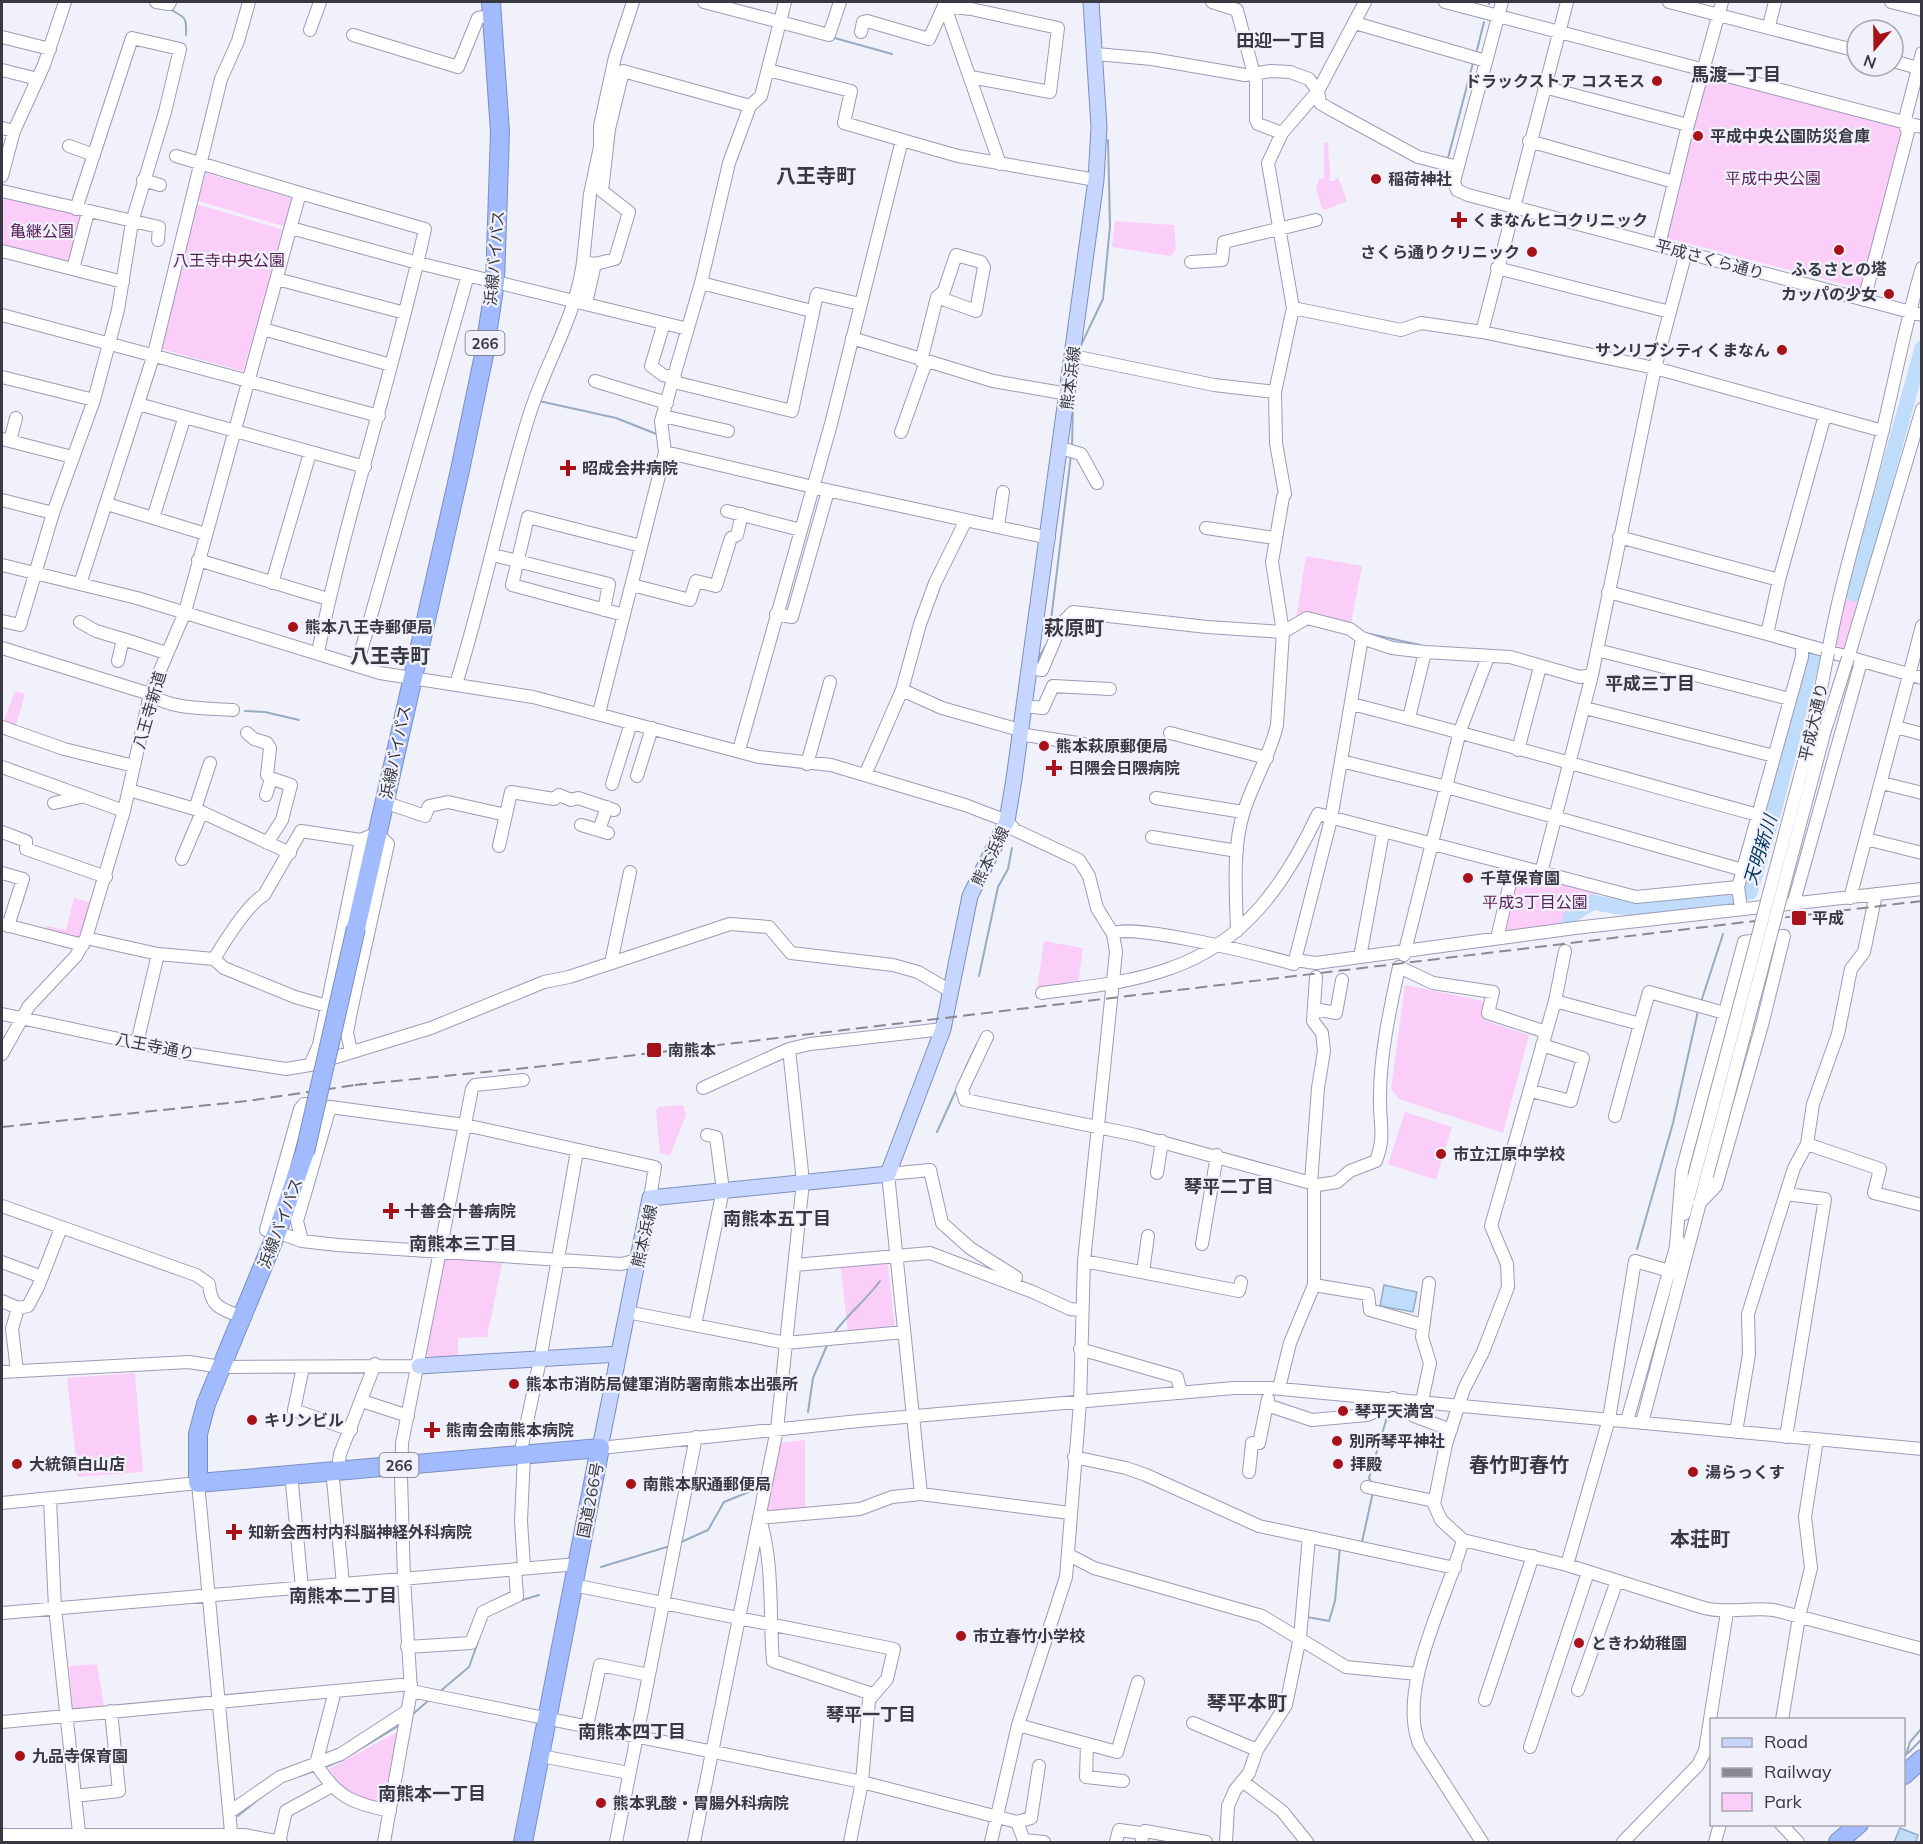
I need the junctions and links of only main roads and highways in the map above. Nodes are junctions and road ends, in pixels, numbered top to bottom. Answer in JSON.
{"nodes":[{"id":1,"x":1091,"y":2,"type":"edge"},
{"id":2,"x":491,"y":8,"type":"edge"},
{"id":3,"x":620,"y":1354,"type":"junction"},
{"id":4,"x":419,"y":1365,"type":"road end"},
{"id":5,"x":600,"y":1448,"type":"junction"},
{"id":6,"x":198,"y":1483,"type":"joint"},
{"id":7,"x":1922,"y":1759,"type":"edge"},
{"id":8,"x":1922,"y":1771,"type":"edge"},
{"id":9,"x":1905,"y":1774,"type":"edge"},
{"id":10,"x":1905,"y":1785,"type":"edge"},
{"id":11,"x":1847,"y":1826,"type":"edge"},
{"id":12,"x":1857,"y":1826,"type":"edge"},
{"id":13,"x":523,"y":1842,"type":"edge"},
{"id":14,"x":1829,"y":1842,"type":"edge"},
{"id":15,"x":1838,"y":1842,"type":"edge"}],
"edges":[{"from":1,"to":3,"type":"main road","name":"熊本浜線"},
{"from":2,"to":6,"type":"highway","name":"浜線バイパス","number":"266","bridge":true},
{"from":3,"to":4,"type":"main road"},
{"from":3,"to":5,"type":"main road","name":"熊本浜線"},
{"from":5,"to":6,"type":"highway","name":"国道266号","number":"266"},
{"from":5,"to":13,"type":"highway","name":"国道266号"},
{"from":7,"to":9,"type":"highway"},
{"from":8,"to":10,"type":"highway"},
{"from":11,"to":14,"type":"highway"},
{"from":12,"to":15,"type":"highway"}]}
